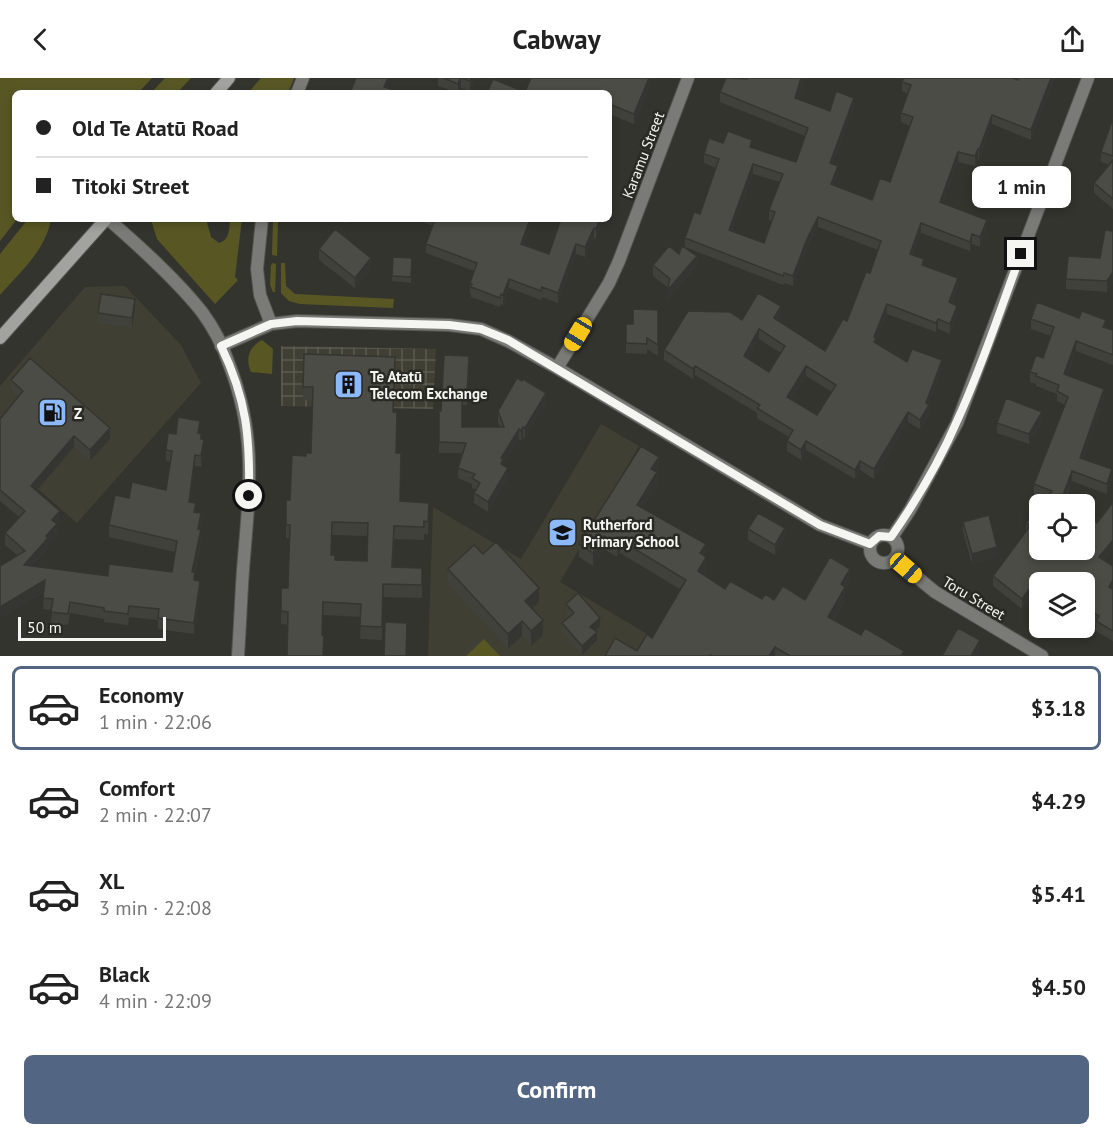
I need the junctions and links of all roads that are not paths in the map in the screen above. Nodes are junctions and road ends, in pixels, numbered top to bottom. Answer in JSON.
{"nodes":[{"id":1,"x":229,"y":78,"type":"edge"},
{"id":2,"x":688,"y":78,"type":"edge"},
{"id":3,"x":1088,"y":78,"type":"edge"},
{"id":4,"x":219,"y":90,"type":"edge"},
{"id":5,"x":104,"y":222,"type":"edge"},
{"id":6,"x":110,"y":222,"type":"edge"},
{"id":7,"x":262,"y":222,"type":"edge"},
{"id":8,"x":271,"y":324,"type":"junction"},
{"id":9,"x":0,"y":338,"type":"edge"},
{"id":10,"x":221,"y":346,"type":"junction"},
{"id":11,"x":557,"y":368,"type":"junction"},
{"id":12,"x":891,"y":537,"type":"junction"},
{"id":13,"x":870,"y":544,"type":"junction"},
{"id":14,"x":895,"y":559,"type":"junction"},
{"id":15,"x":238,"y":656,"type":"edge"},
{"id":16,"x":1042,"y":656,"type":"edge"}],
"edges":[{"from":1,"to":4,"type":"main road"},
{"from":2,"to":11,"type":"street","name":"Karamu Street"},
{"from":3,"to":12,"type":"street"},
{"from":5,"to":9,"type":"main road"},
{"from":6,"to":10,"type":"street"},
{"from":7,"to":8,"type":"street"},
{"from":8,"to":10,"type":"street"},
{"from":8,"to":11,"type":"street"},
{"from":10,"to":15,"type":"street"},
{"from":11,"to":13,"type":"street"},
{"from":12,"to":13,"type":"street"},
{"from":12,"to":14,"type":"street"},
{"from":13,"to":14,"type":"street"},
{"from":14,"to":16,"type":"street","name":"Toru Street"}]}
